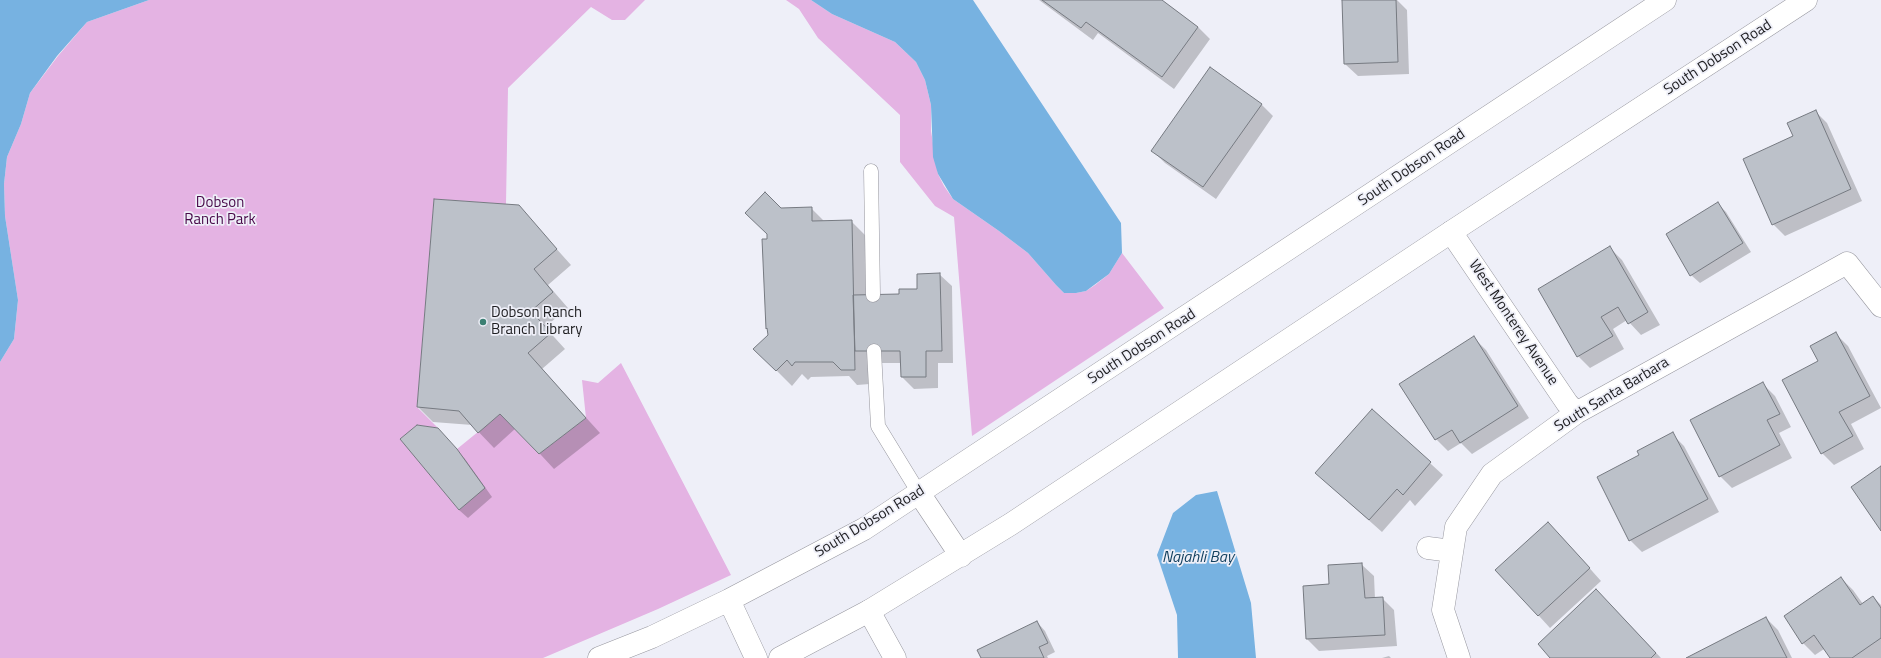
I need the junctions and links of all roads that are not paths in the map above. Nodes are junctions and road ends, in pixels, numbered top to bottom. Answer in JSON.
{"nodes":[{"id":1,"x":1665,"y":0,"type":"edge"},
{"id":2,"x":1806,"y":0,"type":"edge"},
{"id":3,"x":871,"y":171,"type":"dead end"},
{"id":4,"x":1451,"y":232,"type":"junction"},
{"id":5,"x":873,"y":295,"type":"dead end"},
{"id":6,"x":1881,"y":306,"type":"edge"},
{"id":7,"x":874,"y":351,"type":"dead end"},
{"id":8,"x":1576,"y":413,"type":"junction"},
{"id":9,"x":919,"y":494,"type":"junction"},
{"id":10,"x":1428,"y":548,"type":"dead end"},
{"id":11,"x":1452,"y":551,"type":"junction"},
{"id":12,"x":961,"y":556,"type":"junction"},
{"id":13,"x":729,"y":600,"type":"junction"},
{"id":14,"x":869,"y":611,"type":"junction"},
{"id":15,"x":599,"y":658,"type":"edge"},
{"id":16,"x":756,"y":658,"type":"edge"},
{"id":17,"x":780,"y":658,"type":"edge"},
{"id":18,"x":895,"y":658,"type":"edge"},
{"id":19,"x":1459,"y":658,"type":"edge"}],
"edges":[{"from":1,"to":9,"type":"main road","name":"South Dobson Road"},
{"from":2,"to":4,"type":"main road","name":"South Dobson Road"},
{"from":3,"to":5,"type":"lane"},
{"from":4,"to":8,"type":"main road","name":"West Monterey Avenue"},
{"from":4,"to":12,"type":"main road","name":"South Dobson Road"},
{"from":6,"to":8,"type":"main road","name":"South Santa Barbara"},
{"from":7,"to":9,"type":"lane"},
{"from":8,"to":11,"type":"main road","name":"South Santa Barbara"},
{"from":9,"to":12,"type":"main road"},
{"from":9,"to":13,"type":"main road","name":"South Dobson Road"},
{"from":10,"to":11,"type":"main road"},
{"from":11,"to":19,"type":"main road","name":"South Santa Barbara"},
{"from":12,"to":14,"type":"main road","name":"South Dobson Road"},
{"from":13,"to":15,"type":"main road","name":"South Dobson Road"},
{"from":13,"to":16,"type":"main road"},
{"from":14,"to":17,"type":"main road","name":"South Dobson Road"},
{"from":14,"to":18,"type":"main road"}]}
